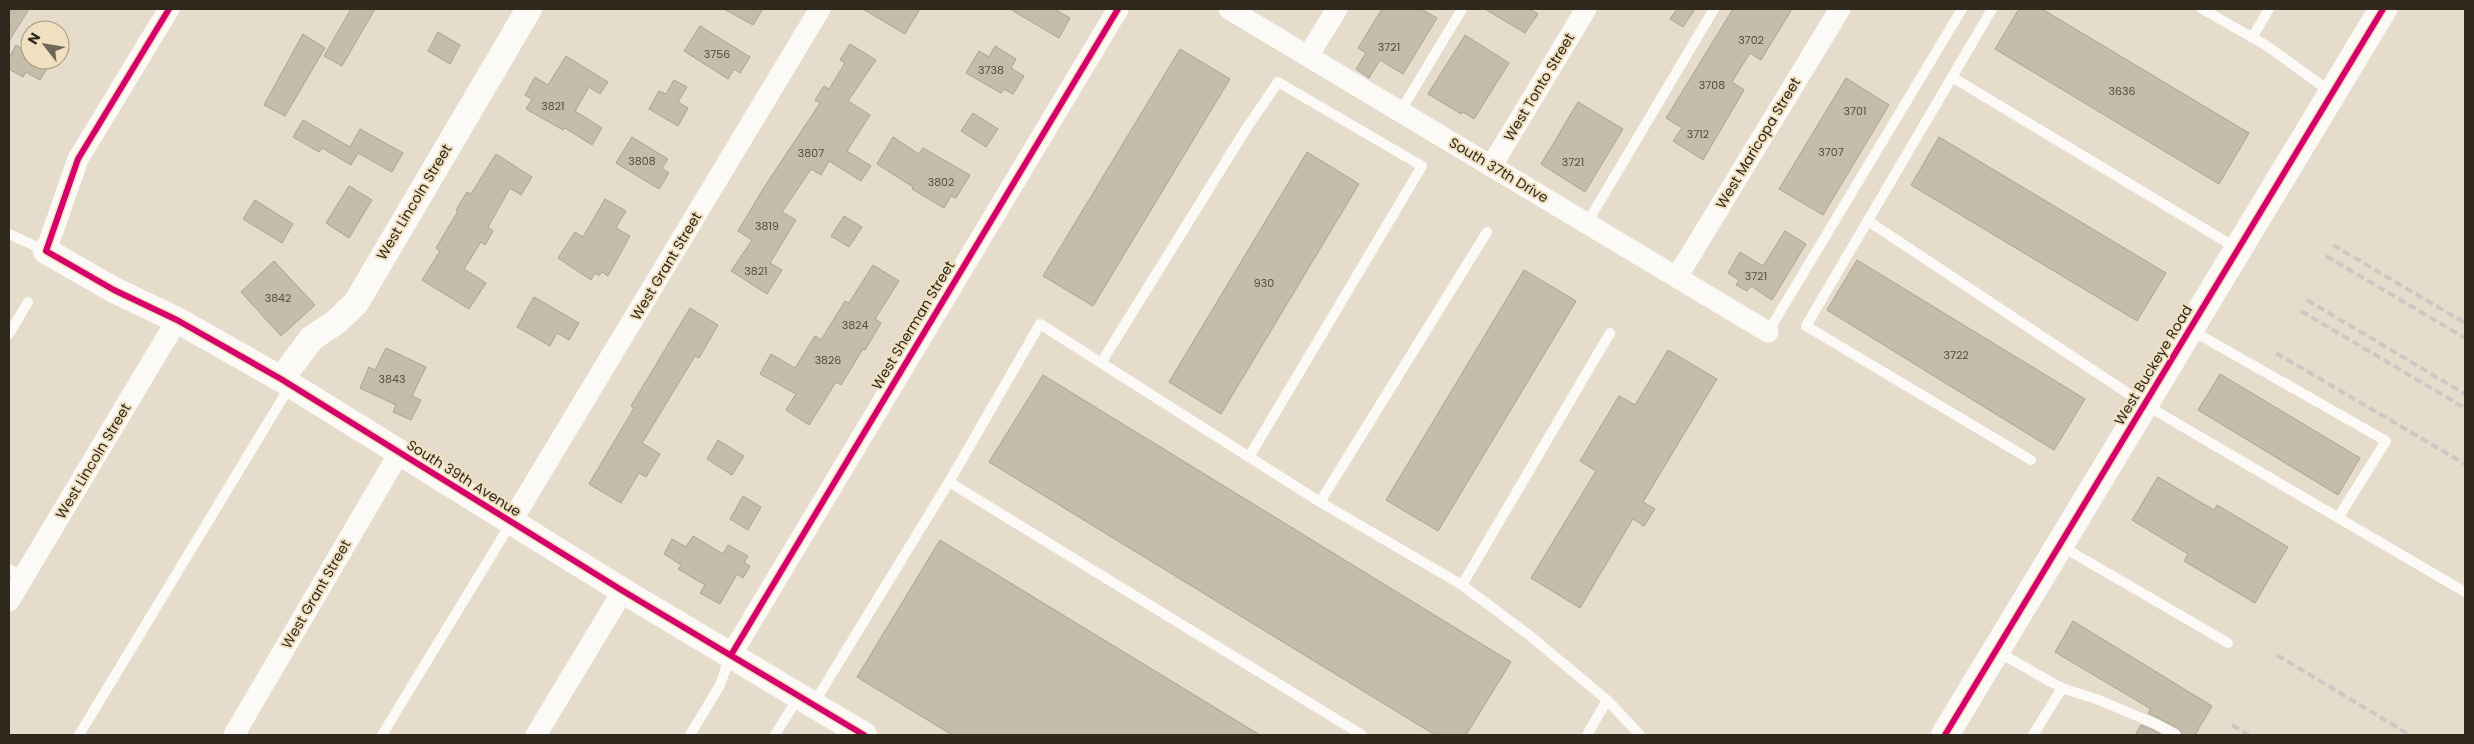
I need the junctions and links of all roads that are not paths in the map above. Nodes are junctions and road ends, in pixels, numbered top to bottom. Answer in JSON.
{"nodes":[{"id":1,"x":168,"y":9,"type":"edge"},
{"id":2,"x":528,"y":9,"type":"edge"},
{"id":3,"x":820,"y":9,"type":"edge"},
{"id":4,"x":1118,"y":9,"type":"edge"},
{"id":5,"x":1229,"y":9,"type":"edge"},
{"id":6,"x":1337,"y":9,"type":"edge"},
{"id":7,"x":1462,"y":9,"type":"edge"},
{"id":8,"x":1586,"y":9,"type":"edge"},
{"id":9,"x":1714,"y":9,"type":"edge"},
{"id":10,"x":1840,"y":9,"type":"edge"},
{"id":11,"x":1962,"y":9,"type":"edge"},
{"id":12,"x":1992,"y":9,"type":"edge"},
{"id":13,"x":2202,"y":9,"type":"edge"},
{"id":14,"x":2269,"y":9,"type":"edge"},
{"id":15,"x":2383,"y":9,"type":"edge"},
{"id":16,"x":2252,"y":38,"type":"junction"},
{"id":17,"x":1308,"y":56,"type":"junction"},
{"id":18,"x":1952,"y":77,"type":"junction"},
{"id":19,"x":2332,"y":93,"type":"junction"},
{"id":20,"x":1400,"y":112,"type":"junction"},
{"id":21,"x":1492,"y":165,"type":"junction"},
{"id":22,"x":1868,"y":221,"type":"junction"},
{"id":23,"x":1587,"y":223,"type":"junction"},
{"id":24,"x":1486,"y":232,"type":"dead end"},
{"id":25,"x":9,"y":234,"type":"edge"},
{"id":26,"x":2238,"y":249,"type":"junction"},
{"id":27,"x":46,"y":251,"type":"junction"},
{"id":28,"x":1677,"y":277,"type":"junction"},
{"id":29,"x":28,"y":302,"type":"dead end"},
{"id":30,"x":177,"y":320,"type":"junction"},
{"id":31,"x":2190,"y":329,"type":"junction"},
{"id":32,"x":1768,"y":332,"type":"joint"},
{"id":33,"x":1610,"y":333,"type":"dead end"},
{"id":34,"x":9,"y":334,"type":"edge"},
{"id":35,"x":1102,"y":363,"type":"junction"},
{"id":36,"x":286,"y":382,"type":"junction"},
{"id":37,"x":2144,"y":404,"type":"junction"},
{"id":38,"x":399,"y":453,"type":"junction"},
{"id":39,"x":1249,"y":457,"type":"junction"},
{"id":40,"x":2031,"y":460,"type":"dead end"},
{"id":41,"x":949,"y":482,"type":"junction"},
{"id":42,"x":1320,"y":502,"type":"junction"},
{"id":43,"x":2338,"y":518,"type":"junction"},
{"id":44,"x":511,"y":522,"type":"junction"},
{"id":45,"x":2058,"y":544,"type":"junction"},
{"id":46,"x":16,"y":573,"type":"edge"},
{"id":47,"x":1462,"y":585,"type":"junction"},
{"id":48,"x":623,"y":591,"type":"junction"},
{"id":49,"x":2465,"y":592,"type":"edge"},
{"id":50,"x":9,"y":601,"type":"edge"},
{"id":51,"x":2228,"y":643,"type":"dead end"},
{"id":52,"x":1996,"y":650,"type":"junction"},
{"id":53,"x":731,"y":655,"type":"junction"},
{"id":54,"x":2062,"y":688,"type":"junction"},
{"id":55,"x":807,"y":700,"type":"junction"},
{"id":56,"x":1607,"y":700,"type":"junction"},
{"id":57,"x":79,"y":735,"type":"edge"},
{"id":58,"x":234,"y":735,"type":"edge"},
{"id":59,"x":382,"y":735,"type":"edge"},
{"id":60,"x":536,"y":735,"type":"edge"},
{"id":61,"x":690,"y":735,"type":"edge"},
{"id":62,"x":775,"y":735,"type":"edge"},
{"id":63,"x":864,"y":735,"type":"edge"},
{"id":64,"x":1362,"y":735,"type":"edge"},
{"id":65,"x":1587,"y":735,"type":"edge"},
{"id":66,"x":1640,"y":735,"type":"edge"},
{"id":67,"x":1945,"y":735,"type":"edge"},
{"id":68,"x":2033,"y":735,"type":"edge"},
{"id":69,"x":2176,"y":735,"type":"edge"}],
"edges":[{"from":1,"to":27,"type":"street"},
{"from":2,"to":36,"type":"street","name":"West Lincoln Street"},
{"from":3,"to":44,"type":"street","name":"West Grant Street"},
{"from":4,"to":53,"type":"street","name":"West Sherman Street"},
{"from":5,"to":17,"type":"street","name":"South 37th Drive"},
{"from":6,"to":17,"type":"street"},
{"from":7,"to":20,"type":"lane"},
{"from":8,"to":21,"type":"street","name":"West Tonto Street"},
{"from":9,"to":23,"type":"lane"},
{"from":10,"to":28,"type":"street","name":"West Maricopa Street"},
{"from":11,"to":32,"type":"lane"},
{"from":12,"to":18,"type":"lane"},
{"from":13,"to":16,"type":"lane"},
{"from":14,"to":16,"type":"lane"},
{"from":15,"to":19,"type":"main road","name":"West Buckeye Road"},
{"from":16,"to":19,"type":"lane"},
{"from":17,"to":20,"type":"street","name":"South 37th Drive"},
{"from":18,"to":22,"type":"lane"},
{"from":18,"to":26,"type":"lane"},
{"from":19,"to":26,"type":"main road","name":"West Buckeye Road"},
{"from":20,"to":21,"type":"street","name":"South 37th Drive"},
{"from":21,"to":23,"type":"street","name":"South 37th Drive"},
{"from":22,"to":37,"type":"lane"},
{"from":22,"to":40,"type":"lane"},
{"from":23,"to":28,"type":"street","name":"South 37th Drive"},
{"from":24,"to":42,"type":"lane"},
{"from":25,"to":27,"type":"lane"},
{"from":26,"to":31,"type":"main road","name":"West Buckeye Road"},
{"from":27,"to":30,"type":"street","name":"South 39th Avenue"},
{"from":28,"to":32,"type":"street","name":"South 37th Drive"},
{"from":29,"to":34,"type":"lane"},
{"from":30,"to":36,"type":"street","name":"South 39th Avenue"},
{"from":30,"to":46,"type":"street","name":"West Lincoln Street"},
{"from":31,"to":37,"type":"main road","name":"West Buckeye Road"},
{"from":31,"to":43,"type":"lane"},
{"from":33,"to":47,"type":"lane"},
{"from":35,"to":39,"type":"lane"},
{"from":35,"to":39,"type":"lane"},
{"from":35,"to":41,"type":"lane"},
{"from":36,"to":38,"type":"street","name":"South 39th Avenue"},
{"from":36,"to":57,"type":"lane"},
{"from":37,"to":43,"type":"lane"},
{"from":37,"to":45,"type":"main road","name":"West Buckeye Road"},
{"from":38,"to":44,"type":"street","name":"South 39th Avenue"},
{"from":38,"to":58,"type":"street","name":"West Grant Street"},
{"from":39,"to":42,"type":"lane"},
{"from":41,"to":55,"type":"lane"},
{"from":41,"to":64,"type":"lane"},
{"from":42,"to":47,"type":"lane"},
{"from":43,"to":49,"type":"lane"},
{"from":44,"to":48,"type":"street","name":"South 39th Avenue"},
{"from":44,"to":59,"type":"lane"},
{"from":45,"to":51,"type":"lane"},
{"from":45,"to":52,"type":"main road","name":"West Buckeye Road"},
{"from":46,"to":50,"type":"street","name":"West Lincoln Street"},
{"from":47,"to":56,"type":"lane"},
{"from":48,"to":53,"type":"street","name":"South 39th Avenue"},
{"from":48,"to":60,"type":"street"},
{"from":52,"to":54,"type":"lane"},
{"from":52,"to":67,"type":"main road","name":"West Buckeye Road"},
{"from":53,"to":55,"type":"street","name":"South 39th Avenue"},
{"from":53,"to":61,"type":"lane"},
{"from":54,"to":68,"type":"lane"},
{"from":54,"to":69,"type":"lane"},
{"from":55,"to":62,"type":"lane"},
{"from":55,"to":63,"type":"street","name":"South 39th Avenue"},
{"from":56,"to":65,"type":"lane"},
{"from":56,"to":66,"type":"lane"}]}
